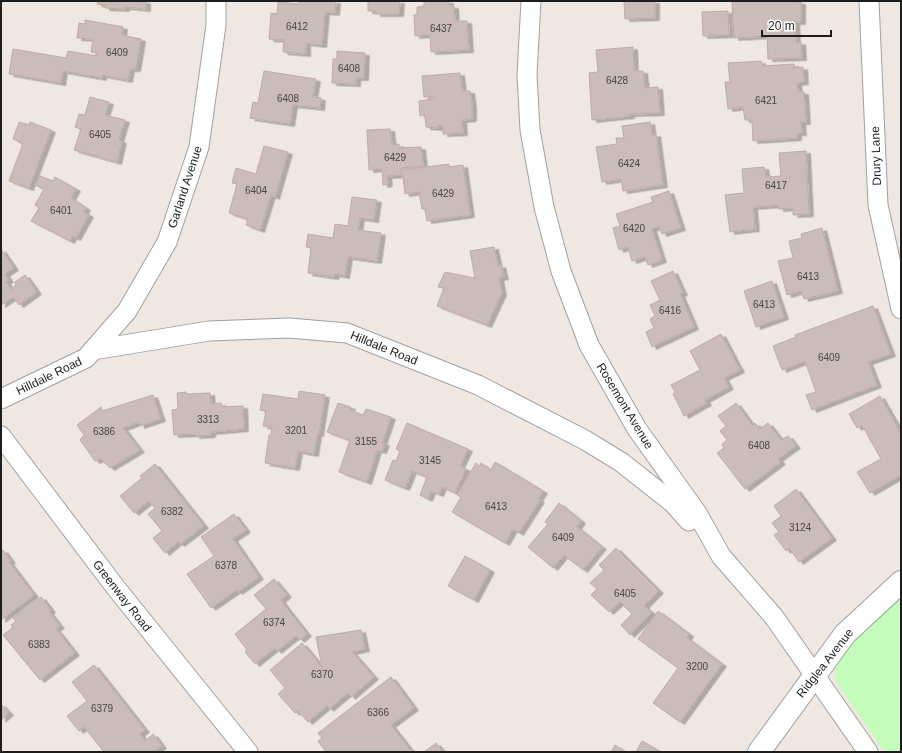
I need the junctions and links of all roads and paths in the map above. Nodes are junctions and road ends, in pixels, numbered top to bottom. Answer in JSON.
{"nodes":[{"id":1,"x":216,"y":1,"type":"edge"},
{"id":2,"x":531,"y":1,"type":"edge"},
{"id":3,"x":869,"y":1,"type":"edge"},
{"id":4,"x":901,"y":309,"type":"edge"},
{"id":5,"x":93,"y":350,"type":"junction"},
{"id":6,"x":1,"y":399,"type":"edge"},
{"id":7,"x":1,"y":436,"type":"edge"},
{"id":8,"x":721,"y":556,"type":"junction"},
{"id":9,"x":901,"y":582,"type":"edge"},
{"id":10,"x":814,"y":675,"type":"junction"},
{"id":11,"x":248,"y":752,"type":"edge"},
{"id":12,"x":759,"y":752,"type":"edge"},
{"id":13,"x":868,"y":752,"type":"edge"}],
"edges":[{"from":1,"to":5,"type":"street","name":"Garland Avenue"},
{"from":2,"to":8,"type":"street","name":"Rosemont Avenue"},
{"from":3,"to":4,"type":"street","name":"Drury Lane"},
{"from":5,"to":6,"type":"street","name":"Hilldale Road"},
{"from":5,"to":8,"type":"street","name":"Hilldale Road"},
{"from":7,"to":11,"type":"street","name":"Greenway Road"},
{"from":8,"to":10,"type":"street","name":"Rosemont Avenue"},
{"from":9,"to":10,"type":"street","name":"Ridglea Avenue"},
{"from":10,"to":12,"type":"street","name":"Ridglea Avenue"},
{"from":10,"to":13,"type":"street","name":"Rosemont Avenue"}]}
